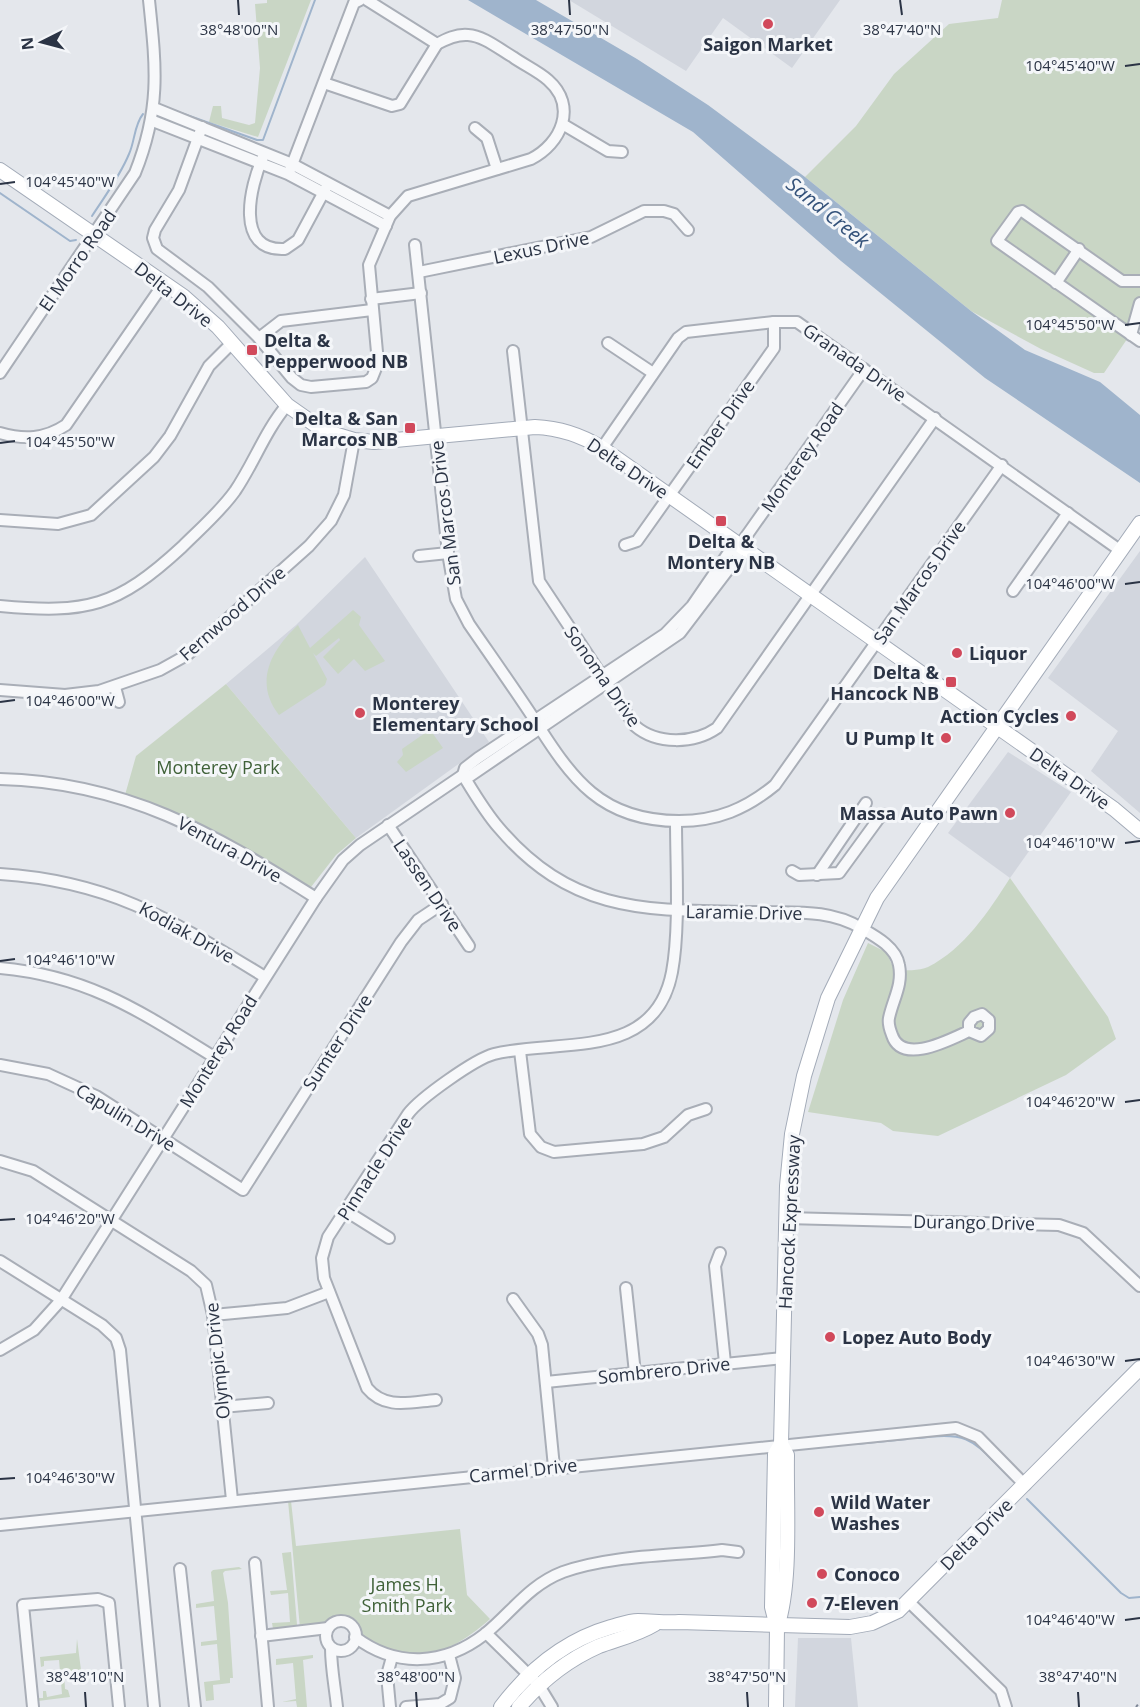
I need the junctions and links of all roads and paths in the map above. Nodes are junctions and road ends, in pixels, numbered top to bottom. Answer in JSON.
{"nodes":[{"id":1,"x":149,"y":0,"type":"edge"},
{"id":2,"x":360,"y":0,"type":"edge"},
{"id":3,"x":368,"y":0,"type":"edge"},
{"id":4,"x":437,"y":44,"type":"junction"},
{"id":5,"x":324,"y":82,"type":"junction"},
{"id":6,"x":154,"y":108,"type":"junction"},
{"id":7,"x":153,"y":121,"type":"junction"},
{"id":8,"x":564,"y":125,"type":"junction"},
{"id":9,"x":475,"y":128,"type":"dead end"},
{"id":10,"x":200,"y":132,"type":"junction"},
{"id":11,"x":622,"y":152,"type":"dead end"},
{"id":12,"x":263,"y":157,"type":"junction"},
{"id":13,"x":290,"y":169,"type":"junction"},
{"id":14,"x":497,"y":169,"type":"junction"},
{"id":15,"x":0,"y":170,"type":"edge"},
{"id":16,"x":326,"y":188,"type":"junction"},
{"id":17,"x":388,"y":221,"type":"junction"},
{"id":18,"x":688,"y":230,"type":"dead end"},
{"id":19,"x":94,"y":235,"type":"junction"},
{"id":20,"x":415,"y":245,"type":"dead end"},
{"id":21,"x":1079,"y":249,"type":"junction"},
{"id":22,"x":418,"y":272,"type":"junction"},
{"id":23,"x":1140,"y":281,"type":"edge"},
{"id":24,"x":164,"y":283,"type":"junction"},
{"id":25,"x":1056,"y":283,"type":"junction"},
{"id":26,"x":421,"y":293,"type":"junction"},
{"id":27,"x":371,"y":298,"type":"junction"},
{"id":28,"x":1140,"y":303,"type":"edge"},
{"id":29,"x":372,"y":310,"type":"junction"},
{"id":30,"x":774,"y":322,"type":"junction"},
{"id":31,"x":259,"y":338,"type":"junction"},
{"id":32,"x":1136,"y":338,"type":"edge"},
{"id":33,"x":232,"y":342,"type":"junction"},
{"id":34,"x":608,"y":343,"type":"dead end"},
{"id":35,"x":513,"y":351,"type":"dead end"},
{"id":36,"x":864,"y":369,"type":"junction"},
{"id":37,"x":0,"y":373,"type":"edge"},
{"id":38,"x":653,"y":373,"type":"junction"},
{"id":39,"x":287,"y":405,"type":"junction"},
{"id":40,"x":935,"y":418,"type":"junction"},
{"id":41,"x":522,"y":428,"type":"junction"},
{"id":42,"x":0,"y":433,"type":"edge"},
{"id":43,"x":436,"y":436,"type":"junction"},
{"id":44,"x":354,"y":440,"type":"junction"},
{"id":45,"x":602,"y":448,"type":"junction"},
{"id":46,"x":1002,"y":465,"type":"junction"},
{"id":47,"x":669,"y":496,"type":"junction"},
{"id":48,"x":1068,"y":513,"type":"junction"},
{"id":49,"x":0,"y":520,"type":"edge"},
{"id":50,"x":1140,"y":523,"type":"edge"},
{"id":51,"x":625,"y":545,"type":"dead end"},
{"id":52,"x":740,"y":545,"type":"junction"},
{"id":53,"x":1121,"y":551,"type":"junction"},
{"id":54,"x":448,"y":553,"type":"junction"},
{"id":55,"x":419,"y":556,"type":"dead end"},
{"id":56,"x":1013,"y":591,"type":"dead end"},
{"id":57,"x":810,"y":596,"type":"junction"},
{"id":58,"x":0,"y":606,"type":"edge"},
{"id":59,"x":876,"y":643,"type":"junction"},
{"id":60,"x":605,"y":680,"type":"junction"},
{"id":61,"x":115,"y":687,"type":"junction"},
{"id":62,"x":0,"y":690,"type":"edge"},
{"id":63,"x":119,"y":702,"type":"dead end"},
{"id":64,"x":536,"y":724,"type":"junction"},
{"id":65,"x":997,"y":727,"type":"junction"},
{"id":66,"x":463,"y":775,"type":"junction"},
{"id":67,"x":0,"y":779,"type":"edge"},
{"id":68,"x":866,"y":803,"type":"dead end"},
{"id":69,"x":882,"y":814,"type":"dead end"},
{"id":70,"x":676,"y":821,"type":"junction"},
{"id":71,"x":388,"y":825,"type":"junction"},
{"id":72,"x":1140,"y":831,"type":"edge"},
{"id":73,"x":792,"y":871,"type":"dead end"},
{"id":74,"x":0,"y":874,"type":"edge"},
{"id":75,"x":817,"y":875,"type":"junction"},
{"id":76,"x":316,"y":898,"type":"junction"},
{"id":77,"x":442,"y":904,"type":"junction"},
{"id":78,"x":675,"y":910,"type":"junction"},
{"id":79,"x":861,"y":927,"type":"junction"},
{"id":80,"x":469,"y":946,"type":"dead end"},
{"id":81,"x":0,"y":968,"type":"edge"},
{"id":82,"x":265,"y":977,"type":"junction"},
{"id":83,"x":969,"y":1032,"type":"dead end"},
{"id":84,"x":520,"y":1051,"type":"junction"},
{"id":85,"x":214,"y":1057,"type":"junction"},
{"id":86,"x":0,"y":1065,"type":"edge"},
{"id":87,"x":706,"y":1109,"type":"dead end"},
{"id":88,"x":162,"y":1139,"type":"junction"},
{"id":89,"x":0,"y":1161,"type":"edge"},
{"id":90,"x":243,"y":1190,"type":"joint"},
{"id":91,"x":346,"y":1211,"type":"junction"},
{"id":92,"x":786,"y":1218,"type":"junction"},
{"id":93,"x":111,"y":1220,"type":"junction"},
{"id":94,"x":389,"y":1238,"type":"dead end"},
{"id":95,"x":720,"y":1254,"type":"dead end"},
{"id":96,"x":0,"y":1261,"type":"edge"},
{"id":97,"x":1140,"y":1286,"type":"edge"},
{"id":98,"x":626,"y":1288,"type":"dead end"},
{"id":99,"x":329,"y":1292,"type":"junction"},
{"id":100,"x":513,"y":1299,"type":"dead end"},
{"id":101,"x":61,"y":1300,"type":"junction"},
{"id":102,"x":213,"y":1315,"type":"junction"},
{"id":103,"x":0,"y":1350,"type":"edge"},
{"id":104,"x":783,"y":1358,"type":"junction"},
{"id":105,"x":725,"y":1363,"type":"junction"},
{"id":106,"x":1140,"y":1368,"type":"edge"},
{"id":107,"x":635,"y":1372,"type":"junction"},
{"id":108,"x":546,"y":1382,"type":"junction"},
{"id":109,"x":436,"y":1400,"type":"dead end"},
{"id":110,"x":268,"y":1403,"type":"dead end"},
{"id":111,"x":222,"y":1407,"type":"junction"},
{"id":112,"x":781,"y":1444,"type":"junction"},
{"id":113,"x":554,"y":1467,"type":"junction"},
{"id":114,"x":1025,"y":1485,"type":"junction"},
{"id":115,"x":232,"y":1500,"type":"junction"},
{"id":116,"x":137,"y":1510,"type":"junction"},
{"id":117,"x":0,"y":1526,"type":"edge"},
{"id":118,"x":738,"y":1552,"type":"dead end"},
{"id":119,"x":255,"y":1563,"type":"dead end"},
{"id":120,"x":180,"y":1569,"type":"dead end"},
{"id":121,"x":909,"y":1602,"type":"junction"},
{"id":122,"x":777,"y":1626,"type":"junction"},
{"id":123,"x":486,"y":1633,"type":"junction"},
{"id":124,"x":261,"y":1636,"type":"junction"},
{"id":125,"x":355,"y":1637,"type":"junction"},
{"id":126,"x":328,"y":1638,"type":"junction"},
{"id":127,"x":346,"y":1650,"type":"junction"},
{"id":128,"x":378,"y":1652,"type":"junction"},
{"id":129,"x":448,"y":1655,"type":"junction"},
{"id":130,"x":392,"y":1657,"type":"junction"},
{"id":131,"x":334,"y":1678,"type":"junction"},
{"id":132,"x":533,"y":1680,"type":"junction"},
{"id":133,"x":33,"y":1707,"type":"edge"},
{"id":134,"x":119,"y":1707,"type":"edge"},
{"id":135,"x":154,"y":1707,"type":"edge"},
{"id":136,"x":195,"y":1707,"type":"edge"},
{"id":137,"x":267,"y":1707,"type":"edge"},
{"id":138,"x":337,"y":1707,"type":"edge"},
{"id":139,"x":390,"y":1707,"type":"edge"},
{"id":140,"x":406,"y":1707,"type":"edge"},
{"id":141,"x":501,"y":1707,"type":"edge"},
{"id":142,"x":519,"y":1707,"type":"edge"},
{"id":143,"x":552,"y":1707,"type":"edge"},
{"id":144,"x":776,"y":1707,"type":"edge"},
{"id":145,"x":1006,"y":1707,"type":"edge"}],
"edges":[{"from":1,"to":6,"type":"street","name":"El Morro Road"},
{"from":2,"to":5,"type":"street"},
{"from":3,"to":4,"type":"street"},
{"from":4,"to":5,"type":"street"},
{"from":4,"to":8,"type":"street"},
{"from":5,"to":13,"type":"street"},
{"from":6,"to":7,"type":"street","name":"El Morro Road"},
{"from":6,"to":10,"type":"street"},
{"from":7,"to":10,"type":"street"},
{"from":7,"to":19,"type":"street","name":"El Morro Road"},
{"from":8,"to":11,"type":"street"},
{"from":8,"to":14,"type":"street"},
{"from":9,"to":14,"type":"street"},
{"from":10,"to":12,"type":"street"},
{"from":10,"to":31,"type":"street"},
{"from":12,"to":13,"type":"street"},
{"from":12,"to":16,"type":"street"},
{"from":13,"to":16,"type":"street"},
{"from":14,"to":17,"type":"street"},
{"from":15,"to":19,"type":"main road","name":"Delta Drive"},
{"from":16,"to":17,"type":"street"},
{"from":17,"to":27,"type":"street"},
{"from":18,"to":22,"type":"street","name":"Lexus Drive"},
{"from":19,"to":24,"type":"main road","name":"Delta Drive"},
{"from":19,"to":37,"type":"street","name":"El Morro Road"},
{"from":20,"to":22,"type":"street","name":"San Marcos Drive"},
{"from":21,"to":23,"type":"street"},
{"from":21,"to":25,"type":"street"},
{"from":21,"to":25,"type":"street"},
{"from":22,"to":26,"type":"street","name":"San Marcos Drive"},
{"from":24,"to":33,"type":"main road","name":"Delta Drive"},
{"from":24,"to":42,"type":"street"},
{"from":25,"to":32,"type":"street"},
{"from":26,"to":27,"type":"street"},
{"from":26,"to":43,"type":"street","name":"San Marcos Drive"},
{"from":27,"to":29,"type":"street"},
{"from":28,"to":32,"type":"street"},
{"from":29,"to":31,"type":"street"},
{"from":29,"to":31,"type":"street"},
{"from":30,"to":36,"type":"street","name":"Granada Drive"},
{"from":30,"to":38,"type":"street","name":"Granada Drive"},
{"from":30,"to":47,"type":"street","name":"Ember Drive"},
{"from":33,"to":39,"type":"main road","name":"Delta Drive"},
{"from":33,"to":49,"type":"street"},
{"from":34,"to":38,"type":"street"},
{"from":35,"to":41,"type":"street","name":"Sonoma Drive"},
{"from":36,"to":40,"type":"street","name":"Granada Drive"},
{"from":36,"to":52,"type":"street","name":"Monterey Road"},
{"from":38,"to":45,"type":"street","name":"Granada Drive"},
{"from":39,"to":44,"type":"main road","name":"Delta Drive"},
{"from":39,"to":58,"type":"street"},
{"from":40,"to":46,"type":"street","name":"Granada Drive"},
{"from":40,"to":57,"type":"street","name":"Sonoma Drive"},
{"from":41,"to":43,"type":"main road","name":"Delta Drive"},
{"from":41,"to":45,"type":"main road","name":"Delta Drive"},
{"from":41,"to":60,"type":"street","name":"Sonoma Drive"},
{"from":43,"to":44,"type":"main road","name":"Delta Drive"},
{"from":43,"to":54,"type":"street","name":"San Marcos Drive"},
{"from":44,"to":61,"type":"street","name":"Fernwood Drive"},
{"from":45,"to":47,"type":"main road","name":"Delta Drive"},
{"from":46,"to":48,"type":"street","name":"Granada Drive"},
{"from":46,"to":59,"type":"street","name":"San Marcos Drive"},
{"from":47,"to":51,"type":"street","name":"Ember Drive"},
{"from":47,"to":52,"type":"main road","name":"Delta Drive"},
{"from":48,"to":53,"type":"street","name":"Granada Drive"},
{"from":48,"to":56,"type":"street"},
{"from":50,"to":53,"type":"main road","name":"Hancock Expressway"},
{"from":52,"to":57,"type":"main road","name":"Delta Drive"},
{"from":52,"to":60,"type":"street","name":"Monterey Road"},
{"from":53,"to":65,"type":"main road","name":"Hancock Expressway"},
{"from":54,"to":55,"type":"street"},
{"from":54,"to":64,"type":"street","name":"San Marcos Drive"},
{"from":57,"to":59,"type":"main road","name":"Delta Drive"},
{"from":57,"to":60,"type":"street","name":"Sonoma Drive"},
{"from":59,"to":65,"type":"main road","name":"Delta Drive"},
{"from":59,"to":70,"type":"street","name":"San Marcos Drive"},
{"from":60,"to":64,"type":"street","name":"Monterey Road"},
{"from":61,"to":62,"type":"street","name":"Fernwood Drive"},
{"from":61,"to":63,"type":"street"},
{"from":64,"to":66,"type":"street","name":"Monterey Road"},
{"from":64,"to":70,"type":"street","name":"San Marcos Drive"},
{"from":65,"to":72,"type":"main road","name":"Delta Drive"},
{"from":65,"to":79,"type":"main road","name":"Hancock Expressway"},
{"from":66,"to":71,"type":"street","name":"Monterey Road"},
{"from":66,"to":78,"type":"street","name":"Laramie Drive"},
{"from":67,"to":76,"type":"street","name":"Ventura Drive"},
{"from":68,"to":75,"type":"street"},
{"from":69,"to":75,"type":"street"},
{"from":70,"to":78,"type":"street","name":"Pinnacle Drive"},
{"from":71,"to":76,"type":"street","name":"Monterey Road"},
{"from":71,"to":77,"type":"street","name":"Lassen Drive"},
{"from":73,"to":75,"type":"street"},
{"from":74,"to":82,"type":"street","name":"Kodiak Drive"},
{"from":76,"to":82,"type":"street","name":"Monterey Road"},
{"from":77,"to":80,"type":"street","name":"Lassen Drive"},
{"from":77,"to":90,"type":"street","name":"Sumter Drive"},
{"from":78,"to":79,"type":"street","name":"Laramie Drive"},
{"from":78,"to":84,"type":"street","name":"Pinnacle Drive"},
{"from":79,"to":83,"type":"street","name":"Laramie Drive"},
{"from":79,"to":92,"type":"main road","name":"Hancock Expressway"},
{"from":81,"to":85,"type":"street"},
{"from":82,"to":85,"type":"street","name":"Monterey Road"},
{"from":84,"to":87,"type":"street"},
{"from":84,"to":91,"type":"street","name":"Pinnacle Drive"},
{"from":85,"to":88,"type":"street","name":"Monterey Road"},
{"from":86,"to":88,"type":"street","name":"Capulin Drive"},
{"from":88,"to":90,"type":"street","name":"Capulin Drive"},
{"from":88,"to":93,"type":"street","name":"Monterey Road"},
{"from":89,"to":93,"type":"street","name":"Olympic Drive"},
{"from":91,"to":94,"type":"street"},
{"from":91,"to":99,"type":"street","name":"Pinnacle Drive"},
{"from":92,"to":97,"type":"street","name":"Durango Drive"},
{"from":92,"to":104,"type":"main road","name":"Hancock Expressway"},
{"from":93,"to":101,"type":"street","name":"Monterey Road"},
{"from":93,"to":102,"type":"street","name":"Olympic Drive"},
{"from":95,"to":105,"type":"street"},
{"from":96,"to":101,"type":"street"},
{"from":98,"to":107,"type":"street"},
{"from":99,"to":102,"type":"street"},
{"from":99,"to":109,"type":"street","name":"Pinnacle Drive"},
{"from":100,"to":108,"type":"street"},
{"from":101,"to":103,"type":"street","name":"Monterey Road"},
{"from":101,"to":116,"type":"street"},
{"from":102,"to":111,"type":"street","name":"Olympic Drive"},
{"from":104,"to":105,"type":"street","name":"Sombrero Drive"},
{"from":104,"to":112,"type":"main road","name":"Hancock Expressway"},
{"from":105,"to":107,"type":"street","name":"Sombrero Drive"},
{"from":106,"to":114,"type":"main road","name":"Delta Drive"},
{"from":107,"to":108,"type":"street","name":"Sombrero Drive"},
{"from":108,"to":113,"type":"street"},
{"from":110,"to":111,"type":"street"},
{"from":111,"to":115,"type":"street","name":"Olympic Drive"},
{"from":112,"to":113,"type":"street","name":"Carmel Drive"},
{"from":112,"to":114,"type":"street","name":"Carmel Drive"},
{"from":112,"to":122,"type":"main road","name":"Hancock Expressway"},
{"from":113,"to":115,"type":"street","name":"Carmel Drive"},
{"from":114,"to":121,"type":"main road","name":"Delta Drive"},
{"from":115,"to":116,"type":"street","name":"Carmel Drive"},
{"from":116,"to":117,"type":"street","name":"Carmel Drive"},
{"from":116,"to":135,"type":"street"},
{"from":118,"to":123,"type":"street"},
{"from":119,"to":124,"type":"street"},
{"from":120,"to":136,"type":"street"},
{"from":121,"to":122,"type":"main road","name":"Delta Drive"},
{"from":121,"to":145,"type":"street"},
{"from":122,"to":132,"type":"main road","name":"Delta Drive"},
{"from":122,"to":144,"type":"main road","name":"Hancock Expressway"},
{"from":123,"to":129,"type":"street"},
{"from":123,"to":132,"type":"street"},
{"from":124,"to":126,"type":"street"},
{"from":124,"to":137,"type":"street"},
{"from":125,"to":126,"type":"street"},
{"from":125,"to":127,"type":"street"},
{"from":125,"to":128,"type":"street"},
{"from":126,"to":127,"type":"street"},
{"from":126,"to":131,"type":"street"},
{"from":127,"to":128,"type":"street"},
{"from":127,"to":131,"type":"street"},
{"from":128,"to":130,"type":"street"},
{"from":129,"to":130,"type":"street"},
{"from":129,"to":140,"type":"street"},
{"from":130,"to":139,"type":"street"},
{"from":131,"to":138,"type":"street"},
{"from":132,"to":141,"type":"main road"},
{"from":132,"to":142,"type":"main road"},
{"from":132,"to":143,"type":"street"},
{"from":133,"to":134,"type":"street"}]}
